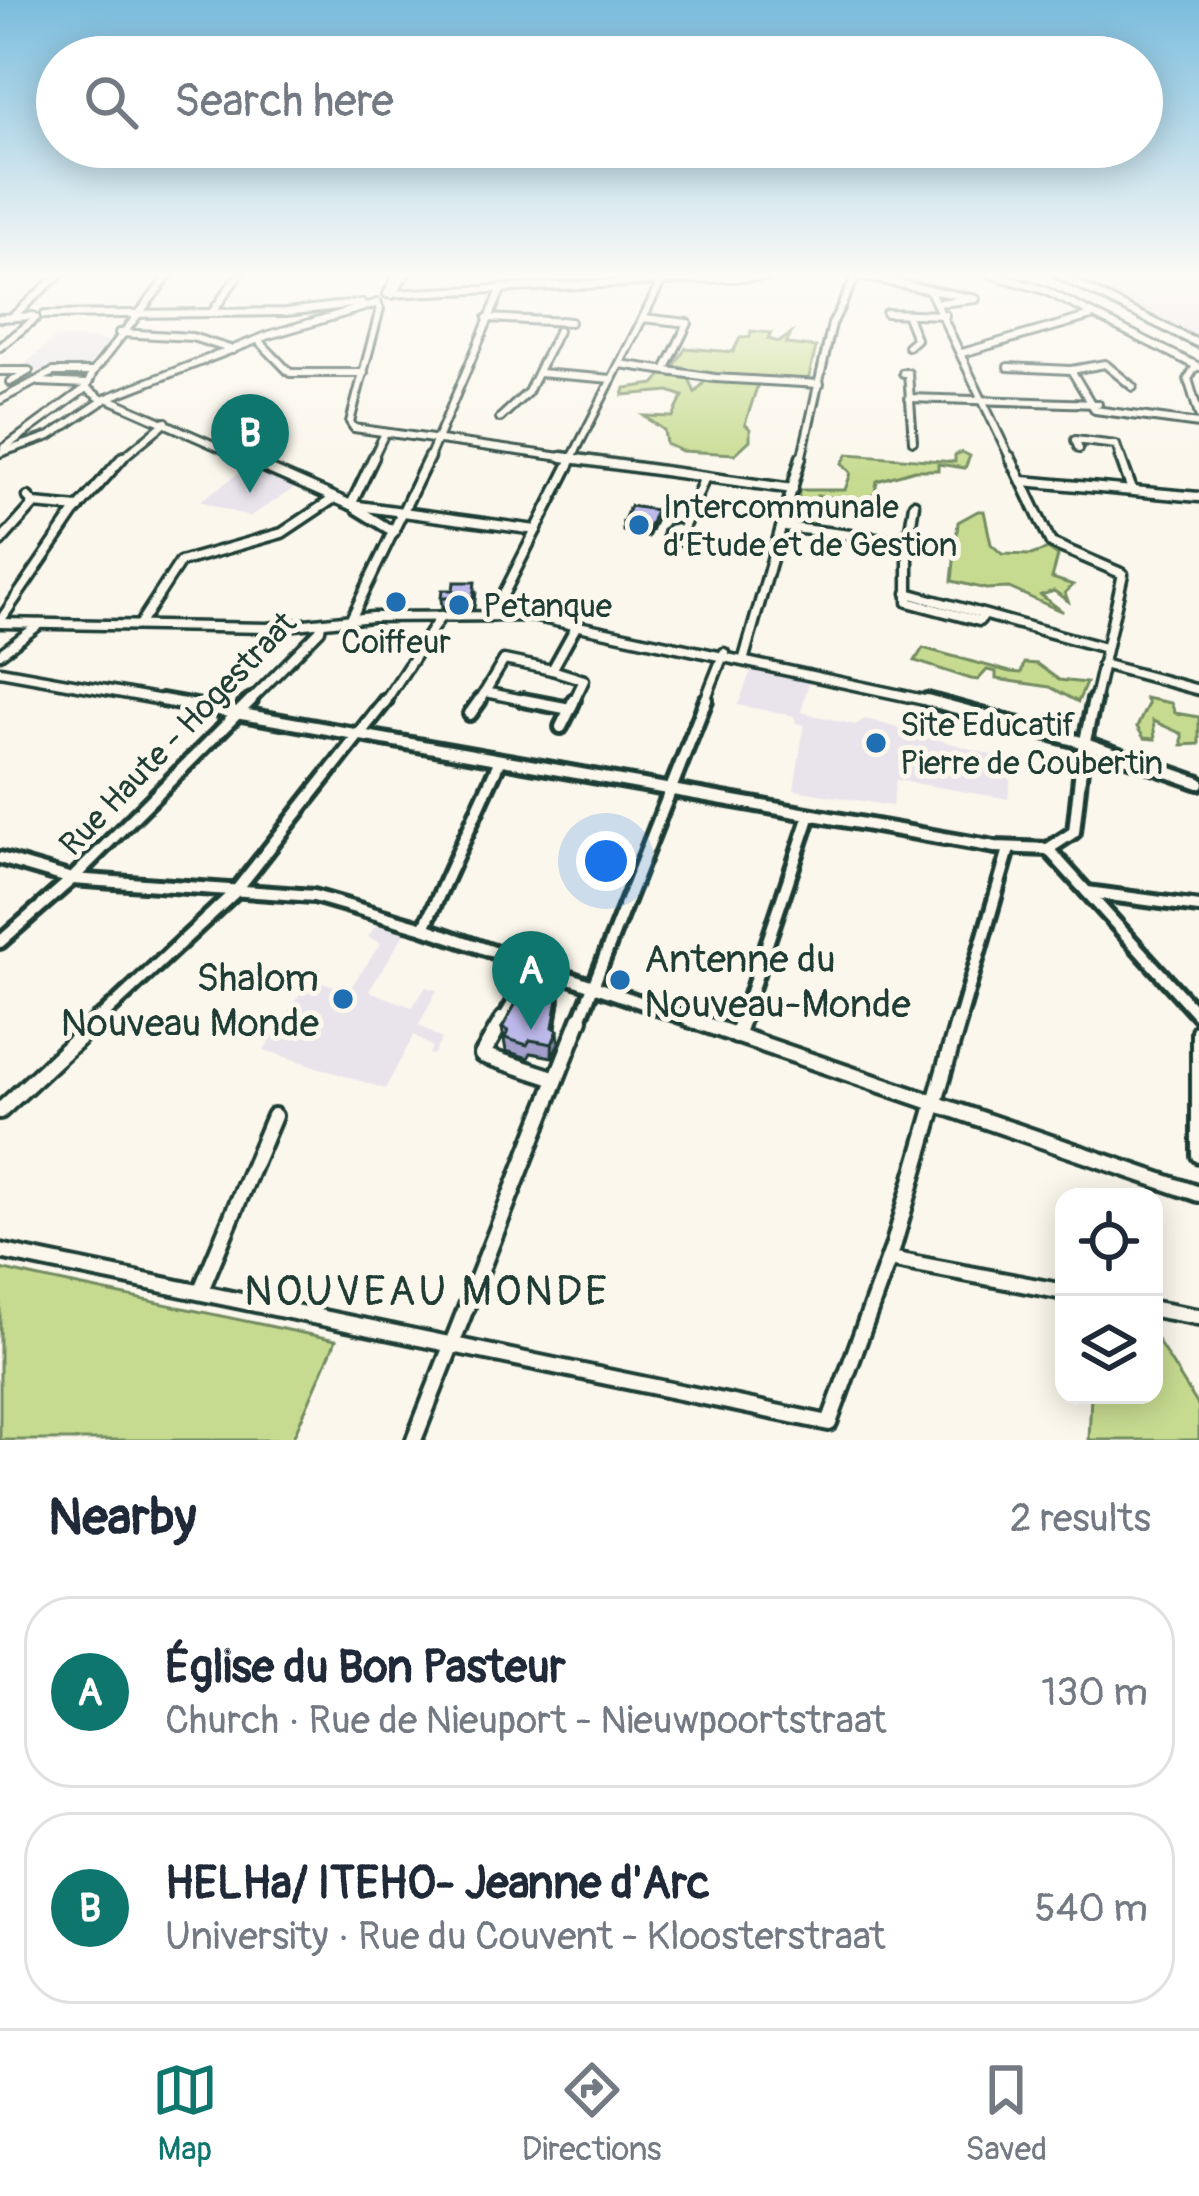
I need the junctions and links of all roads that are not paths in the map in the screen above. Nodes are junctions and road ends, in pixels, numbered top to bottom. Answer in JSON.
{"nodes":[{"id":1,"x":114,"y":341,"type":"edge"},
{"id":2,"x":215,"y":341,"type":"edge"},
{"id":3,"x":255,"y":341,"type":"edge"},
{"id":4,"x":259,"y":341,"type":"edge"},
{"id":5,"x":372,"y":341,"type":"edge"},
{"id":6,"x":478,"y":341,"type":"edge"},
{"id":7,"x":555,"y":341,"type":"edge"},
{"id":8,"x":631,"y":341,"type":"edge"},
{"id":9,"x":679,"y":341,"type":"edge"},
{"id":10,"x":828,"y":341,"type":"edge"},
{"id":11,"x":913,"y":341,"type":"edge"},
{"id":12,"x":957,"y":341,"type":"edge"},
{"id":13,"x":1003,"y":341,"type":"edge"},
{"id":14,"x":1144,"y":341,"type":"edge"},
{"id":15,"x":908,"y":346,"type":"dead end"},
{"id":16,"x":233,"y":350,"type":"junction"},
{"id":17,"x":962,"y":353,"type":"junction"},
{"id":18,"x":620,"y":364,"type":"junction"},
{"id":19,"x":1197,"y":366,"type":"edge"},
{"id":20,"x":1008,"y":367,"type":"dead end"},
{"id":21,"x":666,"y":368,"type":"junction"},
{"id":22,"x":1074,"y":369,"type":"junction"},
{"id":23,"x":93,"y":373,"type":"junction"},
{"id":24,"x":364,"y":373,"type":"junction"},
{"id":25,"x":539,"y":373,"type":"junction"},
{"id":26,"x":904,"y":373,"type":"dead end"},
{"id":27,"x":0,"y":375,"type":"edge"},
{"id":28,"x":613,"y":379,"type":"junction"},
{"id":29,"x":10,"y":382,"type":"junction"},
{"id":30,"x":30,"y":384,"type":"junction"},
{"id":31,"x":820,"y":384,"type":"junction"},
{"id":32,"x":87,"y":386,"type":"junction"},
{"id":33,"x":1132,"y":387,"type":"dead end"},
{"id":34,"x":909,"y":398,"type":"junction"},
{"id":35,"x":105,"y":399,"type":"junction"},
{"id":36,"x":0,"y":400,"type":"edge"},
{"id":37,"x":984,"y":400,"type":"junction"},
{"id":38,"x":1094,"y":404,"type":"junction"},
{"id":39,"x":500,"y":418,"type":"dead end"},
{"id":40,"x":1199,"y":419,"type":"edge"},
{"id":41,"x":166,"y":422,"type":"junction"},
{"id":42,"x":384,"y":435,"type":"junction"},
{"id":43,"x":902,"y":440,"type":"dead end"},
{"id":44,"x":437,"y":441,"type":"junction"},
{"id":45,"x":10,"y":443,"type":"edge"},
{"id":46,"x":1079,"y":449,"type":"dead end"},
{"id":47,"x":0,"y":453,"type":"edge"},
{"id":48,"x":572,"y":459,"type":"junction"},
{"id":49,"x":705,"y":477,"type":"junction"},
{"id":50,"x":1023,"y":481,"type":"junction"},
{"id":51,"x":793,"y":489,"type":"junction"},
{"id":52,"x":1132,"y":490,"type":"junction"},
{"id":53,"x":1199,"y":497,"type":"edge"},
{"id":54,"x":333,"y":499,"type":"junction"},
{"id":55,"x":914,"y":504,"type":"dead end"},
{"id":56,"x":351,"y":505,"type":"junction"},
{"id":57,"x":79,"y":508,"type":"junction"},
{"id":58,"x":404,"y":512,"type":"junction"},
{"id":59,"x":785,"y":526,"type":"junction"},
{"id":60,"x":536,"y":530,"type":"junction"},
{"id":61,"x":394,"y":532,"type":"junction"},
{"id":62,"x":681,"y":533,"type":"dead end"},
{"id":63,"x":0,"y":542,"type":"edge"},
{"id":64,"x":908,"y":542,"type":"junction"},
{"id":65,"x":493,"y":615,"type":"junction"},
{"id":66,"x":441,"y":616,"type":"junction"},
{"id":67,"x":351,"y":619,"type":"junction"},
{"id":68,"x":142,"y":620,"type":"junction"},
{"id":69,"x":0,"y":622,"type":"edge"},
{"id":70,"x":321,"y":623,"type":"junction"},
{"id":71,"x":578,"y":623,"type":"junction"},
{"id":72,"x":40,"y":624,"type":"junction"},
{"id":73,"x":1105,"y":648,"type":"junction"},
{"id":74,"x":724,"y":653,"type":"junction"},
{"id":75,"x":0,"y":654,"type":"edge"},
{"id":76,"x":744,"y":658,"type":"junction"},
{"id":77,"x":1102,"y":664,"type":"junction"},
{"id":78,"x":552,"y":670,"type":"junction"},
{"id":79,"x":0,"y":671,"type":"edge"},
{"id":80,"x":1199,"y":690,"type":"edge"},
{"id":81,"x":484,"y":692,"type":"junction"},
{"id":82,"x":570,"y":710,"type":"junction"},
{"id":83,"x":470,"y":714,"type":"dead end"},
{"id":84,"x":234,"y":716,"type":"junction"},
{"id":85,"x":561,"y":727,"type":"dead end"},
{"id":86,"x":360,"y":735,"type":"junction"},
{"id":87,"x":1085,"y":743,"type":"junction"},
{"id":88,"x":500,"y":760,"type":"junction"},
{"id":89,"x":1199,"y":783,"type":"edge"},
{"id":90,"x":673,"y":789,"type":"junction"},
{"id":91,"x":810,"y":815,"type":"junction"},
{"id":92,"x":1009,"y":849,"type":"junction"},
{"id":93,"x":1048,"y":849,"type":"junction"},
{"id":94,"x":0,"y":858,"type":"edge"},
{"id":95,"x":72,"y":880,"type":"junction"},
{"id":96,"x":235,"y":892,"type":"junction"},
{"id":97,"x":1087,"y":892,"type":"junction"},
{"id":98,"x":1199,"y":908,"type":"edge"},
{"id":99,"x":424,"y":928,"type":"junction"},
{"id":100,"x":0,"y":942,"type":"edge"},
{"id":101,"x":536,"y":966,"type":"junction"},
{"id":102,"x":592,"y":987,"type":"junction"},
{"id":103,"x":1199,"y":1016,"type":"edge"},
{"id":104,"x":1199,"y":1031,"type":"edge"},
{"id":105,"x":736,"y":1036,"type":"junction"},
{"id":106,"x":556,"y":1078,"type":"junction"},
{"id":107,"x":938,"y":1104,"type":"junction"},
{"id":108,"x":0,"y":1111,"type":"edge"},
{"id":109,"x":274,"y":1116,"type":"dead end"},
{"id":110,"x":1199,"y":1155,"type":"edge"},
{"id":111,"x":1199,"y":1194,"type":"edge"},
{"id":112,"x":0,"y":1251,"type":"edge"},
{"id":113,"x":890,"y":1258,"type":"junction"},
{"id":114,"x":201,"y":1290,"type":"junction"},
{"id":115,"x":1055,"y":1290,"type":"edge"},
{"id":116,"x":1163,"y":1311,"type":"edge"},
{"id":117,"x":1199,"y":1317,"type":"edge"},
{"id":118,"x":448,"y":1343,"type":"junction"},
{"id":119,"x":414,"y":1440,"type":"edge"}],
"edges":[{"from":1,"to":23,"type":"street"},
{"from":2,"to":16,"type":"street"},
{"from":3,"to":16,"type":"street"},
{"from":4,"to":24,"type":"street"},
{"from":5,"to":24,"type":"street"},
{"from":6,"to":44,"type":"street"},
{"from":7,"to":25,"type":"street"},
{"from":8,"to":18,"type":"street"},
{"from":9,"to":21,"type":"street"},
{"from":10,"to":31,"type":"street"},
{"from":11,"to":15,"type":"street"},
{"from":12,"to":17,"type":"street"},
{"from":13,"to":17,"type":"street"},
{"from":14,"to":19,"type":"street"},
{"from":16,"to":35,"type":"street"},
{"from":17,"to":37,"type":"street"},
{"from":18,"to":21,"type":"street"},
{"from":18,"to":28,"type":"street"},
{"from":19,"to":40,"type":"street"},
{"from":20,"to":22,"type":"street"},
{"from":21,"to":31,"type":"street"},
{"from":22,"to":33,"type":"street"},
{"from":22,"to":38,"type":"street"},
{"from":23,"to":30,"type":"street"},
{"from":23,"to":32,"type":"street"},
{"from":24,"to":42,"type":"street"},
{"from":25,"to":28,"type":"street"},
{"from":25,"to":39,"type":"street"},
{"from":26,"to":34,"type":"street"},
{"from":27,"to":29,"type":"street"},
{"from":27,"to":29,"type":"street"},
{"from":28,"to":48,"type":"street"},
{"from":29,"to":30,"type":"street"},
{"from":30,"to":32,"type":"street"},
{"from":30,"to":36,"type":"street"},
{"from":31,"to":51,"type":"street"},
{"from":32,"to":35,"type":"street"},
{"from":32,"to":45,"type":"street"},
{"from":34,"to":37,"type":"street"},
{"from":34,"to":43,"type":"street"},
{"from":35,"to":41,"type":"street"},
{"from":35,"to":45,"type":"street"},
{"from":37,"to":38,"type":"street"},
{"from":37,"to":50,"type":"street"},
{"from":38,"to":40,"type":"street"},
{"from":41,"to":54,"type":"street"},
{"from":41,"to":57,"type":"street"},
{"from":42,"to":44,"type":"street"},
{"from":42,"to":56,"type":"street"},
{"from":44,"to":48,"type":"street"},
{"from":44,"to":58,"type":"street"},
{"from":45,"to":47,"type":"street"},
{"from":46,"to":52,"type":"street"},
{"from":48,"to":49,"type":"street"},
{"from":48,"to":60,"type":"street"},
{"from":49,"to":51,"type":"street"},
{"from":49,"to":62,"type":"street"},
{"from":50,"to":52,"type":"street"},
{"from":50,"to":73,"type":"street"},
{"from":51,"to":59,"type":"street"},
{"from":52,"to":53,"type":"street"},
{"from":54,"to":56,"type":"street"},
{"from":54,"to":68,"type":"street"},
{"from":55,"to":64,"type":"street"},
{"from":56,"to":58,"type":"street"},
{"from":56,"to":61,"type":"street"},
{"from":57,"to":63,"type":"street"},
{"from":57,"to":69,"type":"street"},
{"from":58,"to":60,"type":"street"},
{"from":58,"to":61,"type":"street"},
{"from":59,"to":64,"type":"street"},
{"from":59,"to":76,"type":"street"},
{"from":60,"to":65,"type":"street"},
{"from":61,"to":67,"type":"street"},
{"from":64,"to":73,"type":"street"},
{"from":65,"to":66,"type":"street"},
{"from":65,"to":71,"type":"street"},
{"from":66,"to":67,"type":"street"},
{"from":66,"to":86,"type":"street"},
{"from":67,"to":70,"type":"street"},
{"from":68,"to":70,"type":"street"},
{"from":68,"to":72,"type":"street"},
{"from":69,"to":72,"type":"street"},
{"from":70,"to":84,"type":"street","name":"Rue Haute - Hogestraat"},
{"from":71,"to":74,"type":"street"},
{"from":71,"to":78,"type":"street"},
{"from":72,"to":75,"type":"street"},
{"from":73,"to":77,"type":"street"},
{"from":74,"to":76,"type":"street"},
{"from":74,"to":90,"type":"street"},
{"from":76,"to":87,"type":"street"},
{"from":77,"to":80,"type":"street"},
{"from":77,"to":87,"type":"street"},
{"from":78,"to":81,"type":"street"},
{"from":78,"to":82,"type":"street"},
{"from":79,"to":84,"type":"street"},
{"from":81,"to":82,"type":"street"},
{"from":81,"to":83,"type":"street"},
{"from":82,"to":85,"type":"street"},
{"from":84,"to":86,"type":"street"},
{"from":84,"to":95,"type":"street","name":"Rue Haute - Hogestraat"},
{"from":86,"to":88,"type":"street"},
{"from":86,"to":96,"type":"street"},
{"from":87,"to":89,"type":"street"},
{"from":87,"to":93,"type":"street"},
{"from":88,"to":90,"type":"street"},
{"from":88,"to":99,"type":"street"},
{"from":90,"to":91,"type":"street"},
{"from":90,"to":102,"type":"street"},
{"from":91,"to":92,"type":"street"},
{"from":91,"to":105,"type":"street"},
{"from":92,"to":93,"type":"street"},
{"from":92,"to":107,"type":"street"},
{"from":93,"to":97,"type":"street"},
{"from":94,"to":95,"type":"street"},
{"from":95,"to":96,"type":"street"},
{"from":95,"to":100,"type":"street","name":"Rue Haute - Hogestraat"},
{"from":96,"to":99,"type":"street"},
{"from":96,"to":108,"type":"street"},
{"from":97,"to":98,"type":"street"},
{"from":97,"to":103,"type":"street"},
{"from":99,"to":101,"type":"street"},
{"from":101,"to":102,"type":"street"},
{"from":101,"to":106,"type":"street"},
{"from":102,"to":105,"type":"street"},
{"from":102,"to":106,"type":"street"},
{"from":104,"to":110,"type":"street"},
{"from":105,"to":107,"type":"street"},
{"from":106,"to":118,"type":"street"},
{"from":107,"to":111,"type":"street"},
{"from":107,"to":113,"type":"street"},
{"from":109,"to":114,"type":"street"},
{"from":112,"to":114,"type":"street"},
{"from":113,"to":115,"type":"street"},
{"from":113,"to":118,"type":"street"},
{"from":114,"to":118,"type":"street"},
{"from":116,"to":117,"type":"street"},
{"from":118,"to":119,"type":"street"}]}
